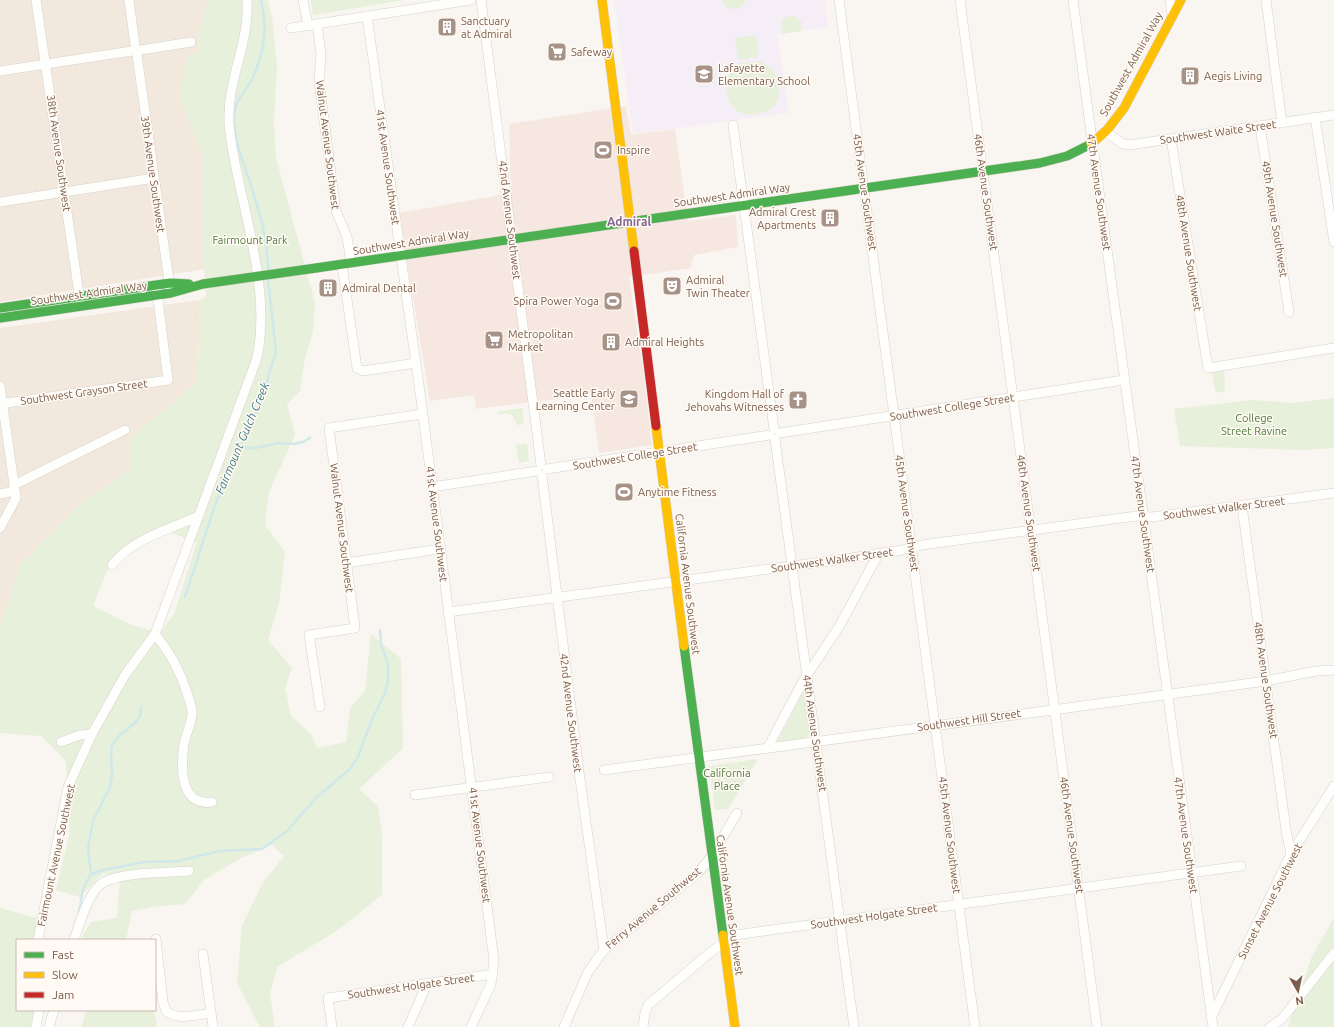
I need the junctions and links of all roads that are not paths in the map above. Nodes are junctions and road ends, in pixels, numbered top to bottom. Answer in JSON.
{"nodes":[{"id":1,"x":36,"y":0,"type":"edge"},
{"id":2,"x":129,"y":0,"type":"edge"},
{"id":3,"x":247,"y":0,"type":"edge"},
{"id":4,"x":303,"y":0,"type":"edge"},
{"id":5,"x":471,"y":0,"type":"edge"},
{"id":6,"x":481,"y":0,"type":"edge"},
{"id":7,"x":602,"y":0,"type":"edge"},
{"id":8,"x":839,"y":0,"type":"edge"},
{"id":9,"x":960,"y":0,"type":"edge"},
{"id":10,"x":1073,"y":0,"type":"edge"},
{"id":11,"x":1170,"y":0,"type":"edge"},
{"id":12,"x":1181,"y":0,"type":"edge"},
{"id":13,"x":1266,"y":0,"type":"edge"},
{"id":14,"x":1172,"y":14,"type":"junction"},
{"id":15,"x":367,"y":16,"type":"junction"},
{"id":16,"x":317,"y":24,"type":"junction"},
{"id":17,"x":308,"y":26,"type":"junction"},
{"id":18,"x":291,"y":28,"type":"dead end"},
{"id":19,"x":191,"y":42,"type":"dead end"},
{"id":20,"x":136,"y":50,"type":"junction"},
{"id":21,"x":46,"y":64,"type":"junction"},
{"id":22,"x":0,"y":71,"type":"edge"},
{"id":23,"x":1334,"y":115,"type":"edge"},
{"id":24,"x":1316,"y":118,"type":"junction"},
{"id":25,"x":1282,"y":122,"type":"junction"},
{"id":26,"x":732,"y":125,"type":"dead end"},
{"id":27,"x":1260,"y":126,"type":"junction"},
{"id":28,"x":1106,"y":132,"type":"junction"},
{"id":29,"x":1171,"y":139,"type":"junction"},
{"id":30,"x":1093,"y":144,"type":"junction"},
{"id":31,"x":983,"y":171,"type":"junction"},
{"id":32,"x":154,"y":178,"type":"junction"},
{"id":33,"x":864,"y":187,"type":"junction"},
{"id":34,"x":65,"y":192,"type":"junction"},
{"id":35,"x":0,"y":202,"type":"edge"},
{"id":36,"x":744,"y":206,"type":"junction"},
{"id":37,"x":1332,"y":209,"type":"edge"},
{"id":38,"x":629,"y":222,"type":"junction"},
{"id":39,"x":512,"y":239,"type":"junction"},
{"id":40,"x":1334,"y":242,"type":"edge"},
{"id":41,"x":401,"y":256,"type":"junction"},
{"id":42,"x":351,"y":263,"type":"junction"},
{"id":43,"x":342,"y":265,"type":"junction"},
{"id":44,"x":170,"y":283,"type":"junction"},
{"id":45,"x":203,"y":284,"type":"junction"},
{"id":46,"x":156,"y":285,"type":"junction"},
{"id":47,"x":171,"y":293,"type":"junction"},
{"id":48,"x":158,"y":295,"type":"junction"},
{"id":49,"x":80,"y":296,"type":"junction"},
{"id":50,"x":81,"y":307,"type":"junction"},
{"id":51,"x":0,"y":308,"type":"edge"},
{"id":52,"x":1290,"y":312,"type":"dead end"},
{"id":53,"x":0,"y":318,"type":"edge"},
{"id":54,"x":1334,"y":348,"type":"edge"},
{"id":55,"x":416,"y":363,"type":"junction"},
{"id":56,"x":1124,"y":380,"type":"junction"},
{"id":57,"x":0,"y":386,"type":"edge"},
{"id":58,"x":1014,"y":397,"type":"junction"},
{"id":59,"x":1,"y":403,"type":"edge"},
{"id":60,"x":422,"y":414,"type":"junction"},
{"id":61,"x":894,"y":417,"type":"junction"},
{"id":62,"x":124,"y":430,"type":"dead end"},
{"id":63,"x":775,"y":434,"type":"junction"},
{"id":64,"x":660,"y":452,"type":"junction"},
{"id":65,"x":542,"y":470,"type":"junction"},
{"id":66,"x":432,"y":487,"type":"junction"},
{"id":67,"x":14,"y":488,"type":"junction"},
{"id":68,"x":1334,"y":493,"type":"edge"},
{"id":69,"x":0,"y":494,"type":"edge"},
{"id":70,"x":1242,"y":506,"type":"junction"},
{"id":71,"x":197,"y":517,"type":"junction"},
{"id":72,"x":1143,"y":517,"type":"junction"},
{"id":73,"x":0,"y":528,"type":"edge"},
{"id":74,"x":1031,"y":530,"type":"junction"},
{"id":75,"x":912,"y":548,"type":"junction"},
{"id":76,"x":439,"y":549,"type":"junction"},
{"id":77,"x":879,"y":554,"type":"junction"},
{"id":78,"x":346,"y":563,"type":"junction"},
{"id":79,"x":112,"y":565,"type":"dead end"},
{"id":80,"x":792,"y":566,"type":"junction"},
{"id":81,"x":675,"y":581,"type":"junction"},
{"id":82,"x":557,"y":598,"type":"junction"},
{"id":83,"x":448,"y":612,"type":"junction"},
{"id":84,"x":155,"y":634,"type":"junction"},
{"id":85,"x":1334,"y":670,"type":"edge"},
{"id":86,"x":807,"y":676,"type":"junction"},
{"id":87,"x":1266,"y":681,"type":"junction"},
{"id":88,"x":1167,"y":694,"type":"junction"},
{"id":89,"x":320,"y":707,"type":"dead end"},
{"id":90,"x":1055,"y":709,"type":"junction"},
{"id":91,"x":936,"y":725,"type":"junction"},
{"id":92,"x":92,"y":734,"type":"junction"},
{"id":93,"x":816,"y":741,"type":"junction"},
{"id":94,"x":61,"y":742,"type":"dead end"},
{"id":95,"x":768,"y":747,"type":"junction"},
{"id":96,"x":699,"y":756,"type":"junction"},
{"id":97,"x":604,"y":770,"type":"dead end"},
{"id":98,"x":549,"y":777,"type":"dead end"},
{"id":99,"x":1334,"y":786,"type":"edge"},
{"id":100,"x":472,"y":787,"type":"junction"},
{"id":101,"x":415,"y":795,"type":"dead end"},
{"id":102,"x":212,"y":802,"type":"dead end"},
{"id":103,"x":737,"y":813,"type":"dead end"},
{"id":104,"x":1291,"y":854,"type":"junction"},
{"id":105,"x":711,"y":857,"type":"junction"},
{"id":106,"x":1241,"y":866,"type":"dead end"},
{"id":107,"x":189,"y":871,"type":"dead end"},
{"id":108,"x":1191,"y":874,"type":"junction"},
{"id":109,"x":1079,"y":888,"type":"junction"},
{"id":110,"x":959,"y":905,"type":"junction"},
{"id":111,"x":840,"y":921,"type":"junction"},
{"id":112,"x":38,"y":939,"type":"edge"},
{"id":113,"x":74,"y":939,"type":"edge"},
{"id":114,"x":156,"y":939,"type":"dead end"},
{"id":115,"x":723,"y":943,"type":"junction"},
{"id":116,"x":604,"y":950,"type":"junction"},
{"id":117,"x":1334,"y":952,"type":"edge"},
{"id":118,"x":203,"y":954,"type":"dead end"},
{"id":119,"x":493,"y":974,"type":"junction"},
{"id":120,"x":427,"y":984,"type":"junction"},
{"id":121,"x":39,"y":1011,"type":"edge"},
{"id":122,"x":54,"y":1011,"type":"edge"},
{"id":123,"x":210,"y":1013,"type":"junction"},
{"id":124,"x":1212,"y":1023,"type":"edge"},
{"id":125,"x":36,"y":1027,"type":"edge"},
{"id":126,"x":49,"y":1027,"type":"edge"},
{"id":127,"x":213,"y":1027,"type":"edge"},
{"id":128,"x":332,"y":1027,"type":"edge"},
{"id":129,"x":408,"y":1027,"type":"edge"},
{"id":130,"x":471,"y":1027,"type":"edge"},
{"id":131,"x":564,"y":1027,"type":"edge"},
{"id":132,"x":643,"y":1027,"type":"edge"},
{"id":133,"x":735,"y":1027,"type":"edge"},
{"id":134,"x":854,"y":1027,"type":"edge"},
{"id":135,"x":975,"y":1027,"type":"edge"},
{"id":136,"x":1097,"y":1027,"type":"edge"},
{"id":137,"x":1270,"y":1027,"type":"edge"}],
"edges":[{"from":1,"to":21,"type":"street","name":"38th Avenue Southwest"},
{"from":2,"to":20,"type":"street","name":"39th Avenue Southwest"},
{"from":3,"to":71,"type":"street","name":"Fairmount Avenue Southwest"},
{"from":4,"to":17,"type":"street"},
{"from":5,"to":15,"type":"street"},
{"from":6,"to":39,"type":"street","name":"42nd Avenue Southwest"},
{"from":7,"to":38,"type":"main road","name":"California Avenue Southwest"},
{"from":8,"to":33,"type":"street","name":"45th Avenue Southwest"},
{"from":9,"to":31,"type":"street","name":"46th Avenue Southwest"},
{"from":10,"to":30,"type":"street","name":"47th Avenue Southwest"},
{"from":11,"to":14,"type":"street"},
{"from":12,"to":14,"type":"main road","name":"Southwest Admiral Way"},
{"from":13,"to":25,"type":"street"},
{"from":14,"to":28,"type":"main road","name":"Southwest Admiral Way"},
{"from":15,"to":16,"type":"street"},
{"from":15,"to":41,"type":"street","name":"41st Avenue Southwest"},
{"from":16,"to":17,"type":"street"},
{"from":16,"to":42,"type":"street","name":"Walnut Avenue Southwest"},
{"from":17,"to":18,"type":"street"},
{"from":19,"to":20,"type":"street"},
{"from":20,"to":21,"type":"street"},
{"from":20,"to":32,"type":"street","name":"39th Avenue Southwest"},
{"from":21,"to":22,"type":"street"},
{"from":21,"to":34,"type":"street","name":"38th Avenue Southwest"},
{"from":23,"to":24,"type":"street","name":"Southwest Waite Street"},
{"from":24,"to":25,"type":"street","name":"Southwest Waite Street"},
{"from":24,"to":37,"type":"street"},
{"from":25,"to":27,"type":"street","name":"Southwest Waite Street"},
{"from":26,"to":36,"type":"street","name":"44th Avenue Southwest"},
{"from":27,"to":29,"type":"street","name":"Southwest Waite Street"},
{"from":27,"to":52,"type":"street","name":"49th Avenue Southwest"},
{"from":28,"to":29,"type":"street","name":"Southwest Waite Street"},
{"from":28,"to":30,"type":"main road","name":"Southwest Admiral Way"},
{"from":29,"to":54,"type":"street","name":"48th Avenue Southwest"},
{"from":30,"to":31,"type":"main road","name":"Southwest Admiral Way"},
{"from":30,"to":56,"type":"street","name":"47th Avenue Southwest"},
{"from":31,"to":33,"type":"main road","name":"Southwest Admiral Way"},
{"from":31,"to":58,"type":"street","name":"46th Avenue Southwest"},
{"from":32,"to":34,"type":"street"},
{"from":32,"to":44,"type":"street","name":"39th Avenue Southwest"},
{"from":33,"to":36,"type":"main road","name":"Southwest Admiral Way"},
{"from":33,"to":61,"type":"street","name":"45th Avenue Southwest"},
{"from":34,"to":35,"type":"street"},
{"from":34,"to":49,"type":"street","name":"38th Avenue Southwest"},
{"from":36,"to":38,"type":"main road","name":"Southwest Admiral Way"},
{"from":36,"to":63,"type":"street","name":"44th Avenue Southwest"},
{"from":37,"to":40,"type":"street"},
{"from":38,"to":39,"type":"main road","name":"Southwest Admiral Way"},
{"from":38,"to":64,"type":"main road","name":"California Avenue Southwest"},
{"from":39,"to":41,"type":"main road","name":"Southwest Admiral Way"},
{"from":39,"to":65,"type":"street","name":"42nd Avenue Southwest"},
{"from":41,"to":42,"type":"main road","name":"Southwest Admiral Way"},
{"from":41,"to":55,"type":"street","name":"41st Avenue Southwest"},
{"from":42,"to":43,"type":"main road","name":"Southwest Admiral Way"},
{"from":43,"to":45,"type":"main road","name":"Southwest Admiral Way","bridge":true},
{"from":43,"to":55,"type":"street"},
{"from":44,"to":45,"type":"main road","name":"Southwest Admiral Way"},
{"from":44,"to":46,"type":"main road","name":"Southwest Admiral Way"},
{"from":44,"to":47,"type":"street","name":"39th Avenue Southwest"},
{"from":45,"to":47,"type":"main road","name":"Southwest Admiral Way"},
{"from":46,"to":48,"type":"street"},
{"from":46,"to":49,"type":"main road","name":"Southwest Admiral Way"},
{"from":47,"to":48,"type":"main road","name":"Southwest Admiral Way"},
{"from":48,"to":50,"type":"main road","name":"Southwest Admiral Way"},
{"from":48,"to":59,"type":"street","name":"Southwest Grayson Street"},
{"from":49,"to":50,"type":"street","name":"38th Avenue Southwest"},
{"from":49,"to":51,"type":"main road","name":"Southwest Admiral Way"},
{"from":50,"to":53,"type":"main road","name":"Southwest Admiral Way"},
{"from":55,"to":60,"type":"street","name":"41st Avenue Southwest"},
{"from":56,"to":58,"type":"street","name":"Southwest College Street"},
{"from":56,"to":72,"type":"street","name":"47th Avenue Southwest"},
{"from":57,"to":59,"type":"street"},
{"from":58,"to":61,"type":"street","name":"Southwest College Street"},
{"from":58,"to":74,"type":"street","name":"46th Avenue Southwest"},
{"from":59,"to":67,"type":"street"},
{"from":60,"to":66,"type":"street","name":"41st Avenue Southwest"},
{"from":60,"to":78,"type":"street","name":"Walnut Avenue Southwest"},
{"from":61,"to":63,"type":"street","name":"Southwest College Street"},
{"from":61,"to":75,"type":"street","name":"45th Avenue Southwest"},
{"from":62,"to":67,"type":"street"},
{"from":63,"to":64,"type":"street","name":"Southwest College Street"},
{"from":63,"to":80,"type":"street","name":"44th Avenue Southwest"},
{"from":64,"to":65,"type":"street","name":"Southwest College Street"},
{"from":64,"to":81,"type":"main road","name":"California Avenue Southwest"},
{"from":65,"to":66,"type":"street","name":"Southwest College Street"},
{"from":65,"to":82,"type":"street","name":"42nd Avenue Southwest"},
{"from":66,"to":76,"type":"street","name":"41st Avenue Southwest"},
{"from":67,"to":69,"type":"street"},
{"from":67,"to":73,"type":"street"},
{"from":68,"to":70,"type":"street","name":"Southwest Walker Street"},
{"from":70,"to":72,"type":"street","name":"Southwest Walker Street"},
{"from":70,"to":87,"type":"street","name":"48th Avenue Southwest"},
{"from":71,"to":79,"type":"street"},
{"from":71,"to":84,"type":"street","name":"Fairmount Avenue Southwest"},
{"from":72,"to":74,"type":"street","name":"Southwest Walker Street"},
{"from":72,"to":88,"type":"street","name":"47th Avenue Southwest"},
{"from":74,"to":75,"type":"street","name":"Southwest Walker Street"},
{"from":74,"to":90,"type":"street","name":"46th Avenue Southwest"},
{"from":75,"to":77,"type":"street","name":"Southwest Walker Street"},
{"from":75,"to":91,"type":"street","name":"45th Avenue Southwest"},
{"from":76,"to":78,"type":"street"},
{"from":76,"to":83,"type":"street","name":"41st Avenue Southwest"},
{"from":77,"to":80,"type":"street","name":"Southwest Walker Street"},
{"from":77,"to":86,"type":"street"},
{"from":78,"to":89,"type":"street","name":"Walnut Avenue Southwest"},
{"from":80,"to":81,"type":"street","name":"Southwest Walker Street"},
{"from":80,"to":86,"type":"street","name":"44th Avenue Southwest"},
{"from":81,"to":82,"type":"street","name":"Southwest Walker Street"},
{"from":81,"to":96,"type":"main road","name":"California Avenue Southwest"},
{"from":82,"to":83,"type":"street","name":"Southwest Walker Street"},
{"from":82,"to":116,"type":"street","name":"42nd Avenue Southwest"},
{"from":83,"to":100,"type":"street","name":"41st Avenue Southwest"},
{"from":84,"to":92,"type":"street","name":"Fairmount Avenue Southwest"},
{"from":84,"to":102,"type":"street"},
{"from":85,"to":87,"type":"street","name":"Southwest Hill Street"},
{"from":86,"to":93,"type":"street","name":"44th Avenue Southwest"},
{"from":86,"to":95,"type":"street"},
{"from":87,"to":88,"type":"street","name":"Southwest Hill Street"},
{"from":87,"to":104,"type":"street","name":"48th Avenue Southwest"},
{"from":88,"to":90,"type":"street","name":"Southwest Hill Street"},
{"from":88,"to":108,"type":"street","name":"47th Avenue Southwest"},
{"from":90,"to":91,"type":"street","name":"Southwest Hill Street"},
{"from":90,"to":109,"type":"street","name":"46th Avenue Southwest"},
{"from":91,"to":93,"type":"street","name":"Southwest Hill Street"},
{"from":91,"to":110,"type":"street","name":"45th Avenue Southwest"},
{"from":92,"to":94,"type":"street"},
{"from":92,"to":112,"type":"street","name":"Fairmount Avenue Southwest"},
{"from":93,"to":95,"type":"street","name":"Southwest Hill Street"},
{"from":93,"to":111,"type":"street","name":"44th Avenue Southwest"},
{"from":95,"to":96,"type":"street","name":"Southwest Hill Street"},
{"from":96,"to":97,"type":"street","name":"Southwest Hill Street"},
{"from":96,"to":105,"type":"main road","name":"California Avenue Southwest"},
{"from":98,"to":100,"type":"street"},
{"from":99,"to":104,"type":"street","name":"Sunset Avenue Southwest"},
{"from":100,"to":101,"type":"street"},
{"from":100,"to":119,"type":"street","name":"41st Avenue Southwest"},
{"from":103,"to":105,"type":"street","name":"Ferry Avenue Southwest"},
{"from":104,"to":124,"type":"street","name":"Sunset Avenue Southwest"},
{"from":105,"to":115,"type":"main road","name":"California Avenue Southwest"},
{"from":105,"to":116,"type":"street","name":"Ferry Avenue Southwest"},
{"from":106,"to":108,"type":"street","name":"Southwest Holgate Street"},
{"from":107,"to":113,"type":"street"},
{"from":108,"to":109,"type":"street","name":"Southwest Holgate Street"},
{"from":108,"to":124,"type":"street","name":"47th Avenue Southwest"},
{"from":109,"to":110,"type":"street","name":"Southwest Holgate Street"},
{"from":109,"to":136,"type":"street","name":"46th Avenue Southwest"},
{"from":110,"to":111,"type":"street","name":"Southwest Holgate Street"},
{"from":110,"to":135,"type":"street","name":"45th Avenue Southwest"},
{"from":111,"to":115,"type":"street","name":"Southwest Holgate Street"},
{"from":111,"to":134,"type":"street","name":"44th Avenue Southwest"},
{"from":114,"to":123,"type":"street"},
{"from":115,"to":132,"type":"street","name":"Southwest Holgate Street"},
{"from":115,"to":133,"type":"main road","name":"California Avenue Southwest"},
{"from":116,"to":131,"type":"street","name":"Ferry Avenue Southwest"},
{"from":117,"to":137,"type":"street"},
{"from":118,"to":123,"type":"street"},
{"from":119,"to":120,"type":"street","name":"Southwest Holgate Street"},
{"from":119,"to":130,"type":"street","name":"41st Avenue Southwest"},
{"from":120,"to":128,"type":"street","name":"Southwest Holgate Street"},
{"from":120,"to":129,"type":"street"},
{"from":121,"to":125,"type":"street"},
{"from":122,"to":126,"type":"street"},
{"from":123,"to":127,"type":"street"}]}
